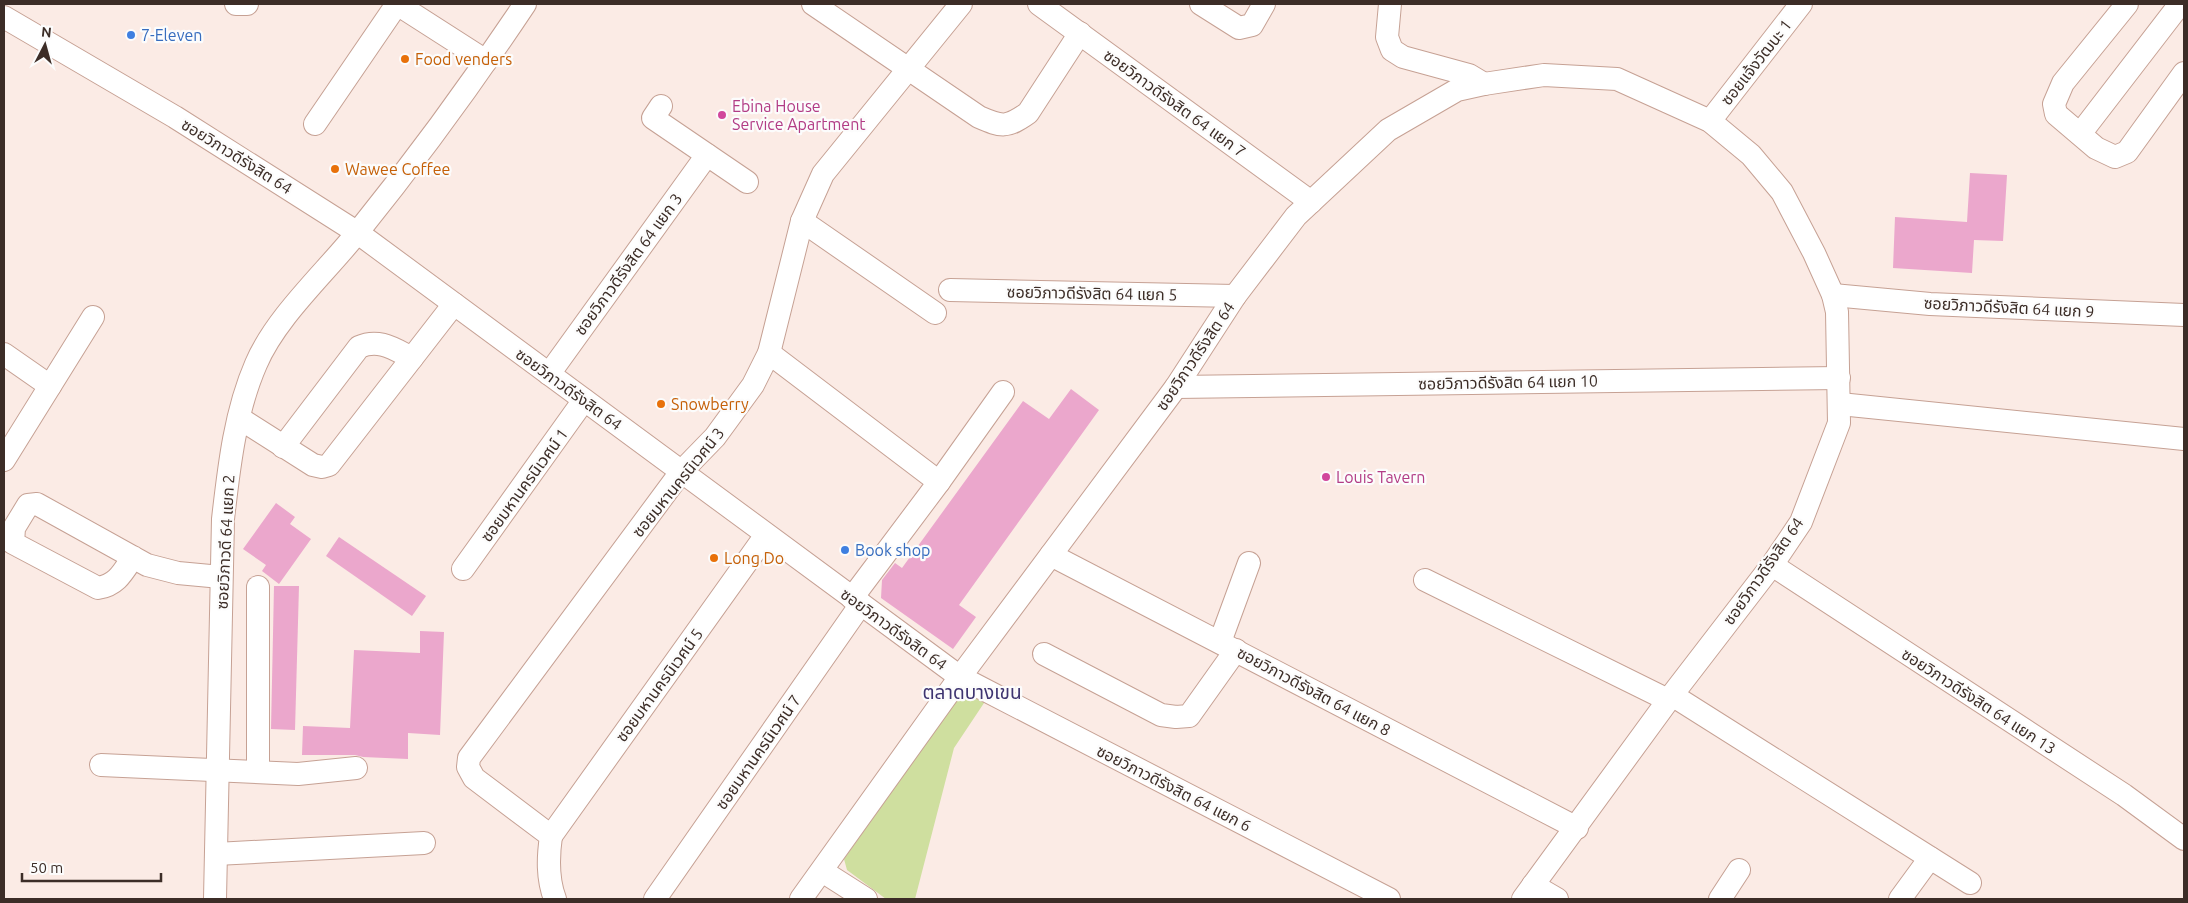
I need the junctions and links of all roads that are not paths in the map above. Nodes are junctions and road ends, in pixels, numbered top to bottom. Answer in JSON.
{"nodes":[{"id":1,"x":236,"y":4,"type":"edge"},
{"id":2,"x":247,"y":4,"type":"edge"},
{"id":3,"x":397,"y":4,"type":"edge"},
{"id":4,"x":525,"y":4,"type":"edge"},
{"id":5,"x":813,"y":4,"type":"edge"},
{"id":6,"x":961,"y":4,"type":"edge"},
{"id":7,"x":1038,"y":4,"type":"edge"},
{"id":8,"x":1201,"y":4,"type":"edge"},
{"id":9,"x":1264,"y":4,"type":"edge"},
{"id":10,"x":1390,"y":4,"type":"edge"},
{"id":11,"x":1801,"y":4,"type":"edge"},
{"id":12,"x":2127,"y":4,"type":"edge"},
{"id":13,"x":2180,"y":4,"type":"edge"},
{"id":14,"x":4,"y":17,"type":"edge"},
{"id":15,"x":1080,"y":33,"type":"junction"},
{"id":16,"x":486,"y":61,"type":"junction"},
{"id":17,"x":908,"y":68,"type":"junction"},
{"id":18,"x":2184,"y":74,"type":"edge"},
{"id":19,"x":1484,"y":84,"type":"junction"},
{"id":20,"x":661,"y":106,"type":"dead end"},
{"id":21,"x":1710,"y":120,"type":"junction"},
{"id":22,"x":315,"y":124,"type":"dead end"},
{"id":23,"x":2080,"y":134,"type":"junction"},
{"id":24,"x":707,"y":154,"type":"junction"},
{"id":25,"x":747,"y":182,"type":"dead end"},
{"id":26,"x":1310,"y":202,"type":"junction"},
{"id":27,"x":802,"y":221,"type":"junction"},
{"id":28,"x":358,"y":233,"type":"junction"},
{"id":29,"x":950,"y":290,"type":"dead end"},
{"id":30,"x":1235,"y":296,"type":"junction"},
{"id":31,"x":1833,"y":296,"type":"junction"},
{"id":32,"x":454,"y":304,"type":"junction"},
{"id":33,"x":935,"y":313,"type":"dead end"},
{"id":34,"x":2184,"y":315,"type":"edge"},
{"id":35,"x":92,"y":317,"type":"dead end"},
{"id":36,"x":769,"y":353,"type":"junction"},
{"id":37,"x":4,"y":354,"type":"edge"},
{"id":38,"x":412,"y":358,"type":"junction"},
{"id":39,"x":549,"y":374,"type":"junction"},
{"id":40,"x":1839,"y":378,"type":"junction"},
{"id":41,"x":50,"y":386,"type":"junction"},
{"id":42,"x":1003,"y":392,"type":"dead end"},
{"id":43,"x":1173,"y":392,"type":"junction"},
{"id":44,"x":584,"y":400,"type":"junction"},
{"id":45,"x":1840,"y":404,"type":"junction"},
{"id":46,"x":239,"y":418,"type":"junction"},
{"id":47,"x":2184,"y":439,"type":"edge"},
{"id":48,"x":283,"y":447,"type":"junction"},
{"id":49,"x":4,"y":460,"type":"edge"},
{"id":50,"x":681,"y":472,"type":"junction"},
{"id":51,"x":939,"y":482,"type":"junction"},
{"id":52,"x":766,"y":535,"type":"junction"},
{"id":53,"x":1051,"y":555,"type":"junction"},
{"id":54,"x":133,"y":557,"type":"junction"},
{"id":55,"x":1249,"y":563,"type":"dead end"},
{"id":56,"x":1772,"y":565,"type":"junction"},
{"id":57,"x":463,"y":569,"type":"dead end"},
{"id":58,"x":222,"y":576,"type":"junction"},
{"id":59,"x":1425,"y":580,"type":"dead end"},
{"id":60,"x":258,"y":588,"type":"dead end"},
{"id":61,"x":856,"y":601,"type":"junction"},
{"id":62,"x":1228,"y":646,"type":"junction"},
{"id":63,"x":1044,"y":654,"type":"dead end"},
{"id":64,"x":954,"y":673,"type":"junction"},
{"id":65,"x":1670,"y":698,"type":"junction"},
{"id":66,"x":101,"y":765,"type":"dead end"},
{"id":67,"x":356,"y":768,"type":"dead end"},
{"id":68,"x":218,"y":770,"type":"junction"},
{"id":69,"x":258,"y":772,"type":"junction"},
{"id":70,"x":1577,"y":828,"type":"junction"},
{"id":71,"x":551,"y":836,"type":"junction"},
{"id":72,"x":2184,"y":839,"type":"edge"},
{"id":73,"x":424,"y":844,"type":"dead end"},
{"id":74,"x":216,"y":854,"type":"junction"},
{"id":75,"x":1930,"y":858,"type":"junction"},
{"id":76,"x":822,"y":870,"type":"junction"},
{"id":77,"x":1739,"y":870,"type":"dead end"},
{"id":78,"x":1970,"y":883,"type":"dead end"},
{"id":79,"x":1528,"y":892,"type":"edge"},
{"id":80,"x":215,"y":899,"type":"edge"},
{"id":81,"x":555,"y":899,"type":"edge"},
{"id":82,"x":655,"y":899,"type":"edge"},
{"id":83,"x":801,"y":899,"type":"edge"},
{"id":84,"x":866,"y":899,"type":"edge"},
{"id":85,"x":1389,"y":899,"type":"edge"},
{"id":86,"x":1557,"y":899,"type":"edge"},
{"id":87,"x":1720,"y":899,"type":"edge"},
{"id":88,"x":1900,"y":899,"type":"edge"}],
"edges":[{"from":1,"to":2,"type":"street"},
{"from":3,"to":16,"type":"street"},
{"from":3,"to":22,"type":"street"},
{"from":4,"to":16,"type":"street","name":"ซอยวิภาวดี 64 แยก 2"},
{"from":5,"to":17,"type":"street"},
{"from":6,"to":17,"type":"street","name":"ซอยมหานครนิเวศน์ 3"},
{"from":7,"to":15,"type":"street","name":"ซอยวิภาวดีรังสิต 64 แยก 7"},
{"from":8,"to":9,"type":"street"},
{"from":10,"to":19,"type":"street"},
{"from":11,"to":21,"type":"street","name":"ซอยแจ้งวัฒนะ 1"},
{"from":12,"to":23,"type":"street"},
{"from":13,"to":23,"type":"street"},
{"from":14,"to":28,"type":"street","name":"ซอยวิภาวดีรังสิต 64"},
{"from":15,"to":17,"type":"street"},
{"from":15,"to":26,"type":"street","name":"ซอยวิภาวดีรังสิต 64 แยก 7"},
{"from":16,"to":28,"type":"street","name":"ซอยวิภาวดี 64 แยก 2"},
{"from":17,"to":27,"type":"street","name":"ซอยมหานครนิเวศน์ 3"},
{"from":18,"to":23,"type":"street"},
{"from":19,"to":21,"type":"street","name":"ซอยวิภาวดีรังสิต 64"},
{"from":19,"to":26,"type":"street","name":"ซอยวิภาวดีรังสิต 64"},
{"from":20,"to":24,"type":"street"},
{"from":21,"to":31,"type":"street","name":"ซอยวิภาวดีรังสิต 64"},
{"from":24,"to":25,"type":"street"},
{"from":24,"to":39,"type":"street","name":"ซอยวิภาวดีรังสิต 64 แยก 3"},
{"from":26,"to":30,"type":"street","name":"ซอยวิภาวดีรังสิต 64"},
{"from":27,"to":33,"type":"street"},
{"from":27,"to":36,"type":"street","name":"ซอยมหานครนิเวศน์ 3"},
{"from":28,"to":32,"type":"street","name":"ซอยวิภาวดีรังสิต 64"},
{"from":28,"to":46,"type":"street","name":"ซอยวิภาวดี 64 แยก 2"},
{"from":29,"to":30,"type":"street","name":"ซอยวิภาวดีรังสิต 64 แยก 5"},
{"from":30,"to":43,"type":"street","name":"ซอยวิภาวดีรังสิต 64"},
{"from":31,"to":34,"type":"street","name":"ซอยวิภาวดีรังสิต 64 แยก 9"},
{"from":31,"to":40,"type":"street","name":"ซอยวิภาวดีรังสิต 64"},
{"from":32,"to":38,"type":"street"},
{"from":32,"to":39,"type":"street","name":"ซอยวิภาวดีรังสิต 64"},
{"from":35,"to":41,"type":"street"},
{"from":36,"to":50,"type":"street","name":"ซอยมหานครนิเวศน์ 3"},
{"from":36,"to":51,"type":"street"},
{"from":37,"to":41,"type":"street"},
{"from":38,"to":48,"type":"street"},
{"from":38,"to":48,"type":"street"},
{"from":39,"to":44,"type":"street","name":"ซอยวิภาวดีรังสิต 64"},
{"from":40,"to":43,"type":"street","name":"ซอยวิภาวดีรังสิต 64 แยก 10"},
{"from":40,"to":45,"type":"street","name":"ซอยวิภาวดีรังสิต 64"},
{"from":41,"to":49,"type":"street"},
{"from":42,"to":51,"type":"street","name":"ซอยมหานครนิเวศน์ 7"},
{"from":43,"to":53,"type":"street","name":"ซอยวิภาวดีรังสิต 64"},
{"from":43,"to":64,"type":"street","name":"ซอยวิภาวดีรังสิต 64 แยก 10"},
{"from":44,"to":50,"type":"street","name":"ซอยวิภาวดีรังสิต 64"},
{"from":44,"to":57,"type":"street","name":"ซอยมหานครนิเวศน์ 1"},
{"from":45,"to":47,"type":"street"},
{"from":45,"to":56,"type":"street","name":"ซอยวิภาวดีรังสิต 64"},
{"from":46,"to":48,"type":"street"},
{"from":46,"to":58,"type":"street","name":"ซอยวิภาวดี 64 แยก 2"},
{"from":50,"to":52,"type":"street","name":"ซอยวิภาวดีรังสิต 64"},
{"from":50,"to":71,"type":"street","name":"ซอยมหานครนิเวศน์ 3"},
{"from":51,"to":61,"type":"street","name":"ซอยมหานครนิเวศน์ 7"},
{"from":52,"to":61,"type":"street","name":"ซอยวิภาวดีรังสิต 64"},
{"from":52,"to":71,"type":"street","name":"ซอยมหานครนิเวศน์ 5"},
{"from":53,"to":62,"type":"street","name":"ซอยวิภาวดีรังสิต 64 แยก 8"},
{"from":53,"to":64,"type":"street","name":"ซอยวิภาวดีรังสิต 64"},
{"from":54,"to":54,"type":"street"},
{"from":54,"to":58,"type":"street"},
{"from":55,"to":62,"type":"street"},
{"from":56,"to":65,"type":"street","name":"ซอยวิภาวดีรังสิต 64"},
{"from":56,"to":72,"type":"street","name":"ซอยวิภาวดีรังสิต 64 แยก 13"},
{"from":58,"to":68,"type":"street","name":"ซอยวิภาวดี 64 แยก 2"},
{"from":59,"to":65,"type":"street"},
{"from":60,"to":69,"type":"street"},
{"from":61,"to":64,"type":"street","name":"ซอยวิภาวดีรังสิต 64"},
{"from":61,"to":82,"type":"street","name":"ซอยมหานครนิเวศน์ 7"},
{"from":62,"to":63,"type":"street"},
{"from":62,"to":70,"type":"street","name":"ซอยวิภาวดีรังสิต 64 แยก 8"},
{"from":64,"to":76,"type":"street"},
{"from":64,"to":85,"type":"street","name":"ซอยวิภาวดีรังสิต 64 แยก 6"},
{"from":65,"to":70,"type":"street","name":"ซอยวิภาวดีรังสิต 64"},
{"from":65,"to":75,"type":"street"},
{"from":66,"to":68,"type":"street"},
{"from":67,"to":69,"type":"street"},
{"from":68,"to":69,"type":"street"},
{"from":68,"to":74,"type":"street","name":"ซอยวิภาวดี 64 แยก 2"},
{"from":70,"to":79,"type":"street","name":"ซอยวิภาวดีรังสิต 64"},
{"from":71,"to":81,"type":"street"},
{"from":73,"to":74,"type":"street"},
{"from":74,"to":80,"type":"street","name":"ซอยวิภาวดี 64 แยก 2"},
{"from":75,"to":78,"type":"street"},
{"from":75,"to":88,"type":"street"},
{"from":76,"to":83,"type":"street"},
{"from":76,"to":84,"type":"street"},
{"from":77,"to":87,"type":"street"},
{"from":79,"to":86,"type":"street"}]}
